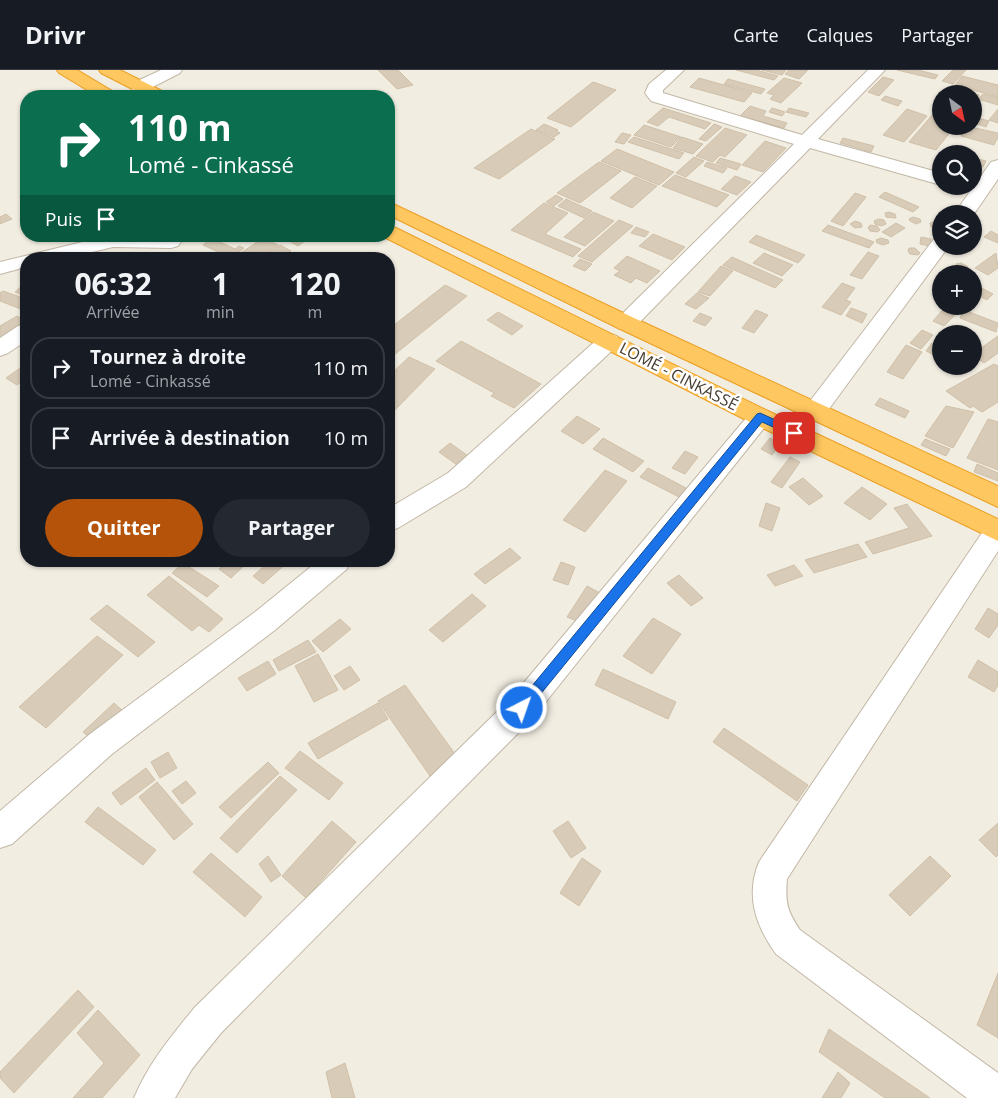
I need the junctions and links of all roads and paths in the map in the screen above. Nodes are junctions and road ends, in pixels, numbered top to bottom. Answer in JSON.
{"nodes":[{"id":1,"x":65,"y":70,"type":"edge"},
{"id":2,"x":107,"y":70,"type":"edge"},
{"id":3,"x":174,"y":70,"type":"edge"},
{"id":4,"x":676,"y":70,"type":"edge"},
{"id":5,"x":877,"y":70,"type":"edge"},
{"id":6,"x":139,"y":87,"type":"junction"},
{"id":7,"x":98,"y":90,"type":"edge"},
{"id":8,"x":145,"y":90,"type":"edge"},
{"id":9,"x":804,"y":141,"type":"junction"},
{"id":10,"x":998,"y":166,"type":"edge"},
{"id":11,"x":932,"y":177,"type":"edge"},
{"id":12,"x":982,"y":190,"type":"edge"},
{"id":13,"x":395,"y":211,"type":"edge"},
{"id":14,"x":421,"y":224,"type":"junction"},
{"id":15,"x":395,"y":235,"type":"edge"},
{"id":16,"x":109,"y":242,"type":"edge"},
{"id":17,"x":171,"y":242,"type":"edge"},
{"id":18,"x":65,"y":252,"type":"edge"},
{"id":19,"x":155,"y":252,"type":"edge"},
{"id":20,"x":932,"y":255,"type":"edge"},
{"id":21,"x":20,"y":263,"type":"edge"},
{"id":22,"x":0,"y":268,"type":"edge"},
{"id":23,"x":626,"y":323,"type":"junction"},
{"id":24,"x":20,"y":335,"type":"edge"},
{"id":25,"x":609,"y":341,"type":"junction"},
{"id":26,"x":0,"y":348,"type":"edge"},
{"id":27,"x":815,"y":411,"type":"junction"},
{"id":28,"x":760,"y":417,"type":"junction"},
{"id":29,"x":998,"y":497,"type":"edge"},
{"id":30,"x":395,"y":517,"type":"edge"},
{"id":31,"x":998,"y":531,"type":"edge"},
{"id":32,"x":330,"y":567,"type":"edge"},
{"id":33,"x":0,"y":832,"type":"edge"},
{"id":34,"x":153,"y":1098,"type":"edge"},
{"id":35,"x":998,"y":1098,"type":"edge"}],
"edges":[{"from":1,"to":7,"type":"highway"},
{"from":2,"to":6,"type":"highway"},
{"from":3,"to":6,"type":"street"},
{"from":4,"to":9,"type":"street"},
{"from":5,"to":9,"type":"street"},
{"from":6,"to":8,"type":"highway"},
{"from":9,"to":11,"type":"street"},
{"from":9,"to":23,"type":"street"},
{"from":10,"to":12,"type":"street"},
{"from":13,"to":14,"type":"highway","name":"LOMÉ - CINKASSÉ"},
{"from":14,"to":15,"type":"highway"},
{"from":14,"to":23,"type":"highway","name":"LOMÉ - CINKASSÉ"},
{"from":15,"to":25,"type":"highway","name":"LOMÉ - CINKASSÉ"},
{"from":16,"to":18,"type":"street"},
{"from":17,"to":19,"type":"street"},
{"from":20,"to":27,"type":"street"},
{"from":21,"to":22,"type":"street"},
{"from":23,"to":27,"type":"highway","name":"LOMÉ - CINKASSÉ"},
{"from":24,"to":26,"type":"street"},
{"from":25,"to":28,"type":"highway","name":"LOMÉ - CINKASSÉ"},
{"from":25,"to":30,"type":"street"},
{"from":27,"to":29,"type":"highway","name":"LOMÉ - CINKASSÉ"},
{"from":28,"to":31,"type":"highway","name":"LOMÉ - CINKASSÉ"},
{"from":28,"to":34,"type":"street"},
{"from":31,"to":35,"type":"street"},
{"from":32,"to":33,"type":"street"}]}
